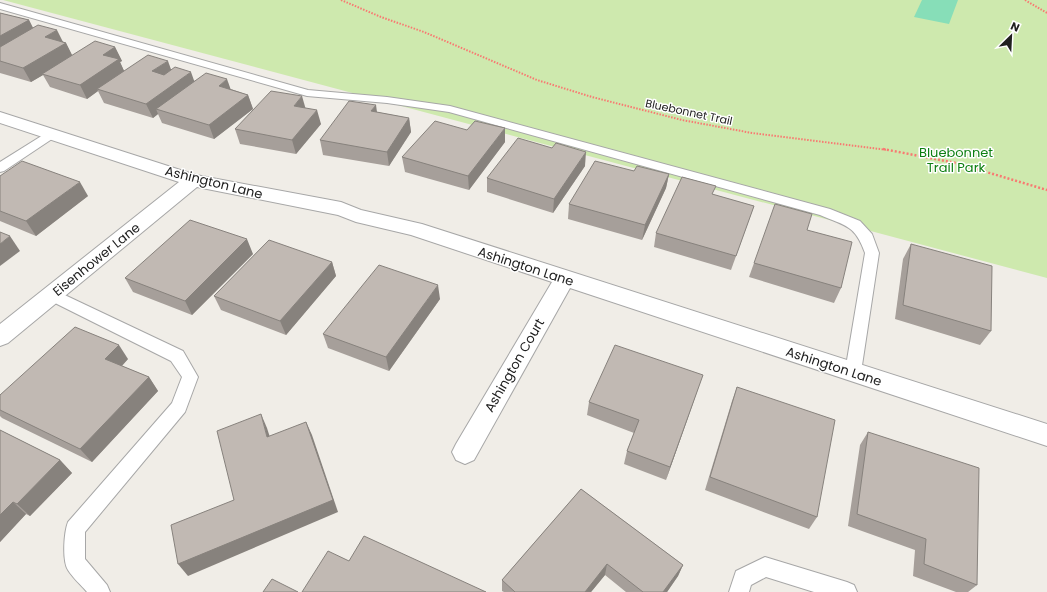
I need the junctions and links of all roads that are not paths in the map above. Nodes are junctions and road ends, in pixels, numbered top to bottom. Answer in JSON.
{"nodes":[{"id":1,"x":0,"y":6,"type":"edge"},
{"id":2,"x":0,"y":117,"type":"edge"},
{"id":3,"x":51,"y":134,"type":"junction"},
{"id":4,"x":0,"y":168,"type":"edge"},
{"id":5,"x":193,"y":180,"type":"junction"},
{"id":6,"x":564,"y":278,"type":"junction"},
{"id":7,"x":52,"y":295,"type":"junction"},
{"id":8,"x":0,"y":337,"type":"edge"},
{"id":9,"x":853,"y":372,"type":"junction"},
{"id":10,"x":1047,"y":435,"type":"edge"},
{"id":11,"x":465,"y":452,"type":"dead end"},
{"id":12,"x":100,"y":592,"type":"edge"},
{"id":13,"x":739,"y":592,"type":"edge"},
{"id":14,"x":847,"y":592,"type":"edge"}],
"edges":[{"from":1,"to":9,"type":"lane"},
{"from":2,"to":3,"type":"street","name":"Ashington Lane"},
{"from":3,"to":4,"type":"lane"},
{"from":3,"to":5,"type":"street","name":"Ashington Lane"},
{"from":5,"to":6,"type":"street","name":"Ashington Lane"},
{"from":5,"to":7,"type":"street","name":"Eisenhower Lane"},
{"from":6,"to":9,"type":"street","name":"Ashington Lane"},
{"from":6,"to":11,"type":"street","name":"Ashington Court"},
{"from":7,"to":8,"type":"street","name":"Eisenhower Lane"},
{"from":7,"to":12,"type":"lane"},
{"from":9,"to":10,"type":"street","name":"Ashington Lane"},
{"from":13,"to":14,"type":"lane"}]}
